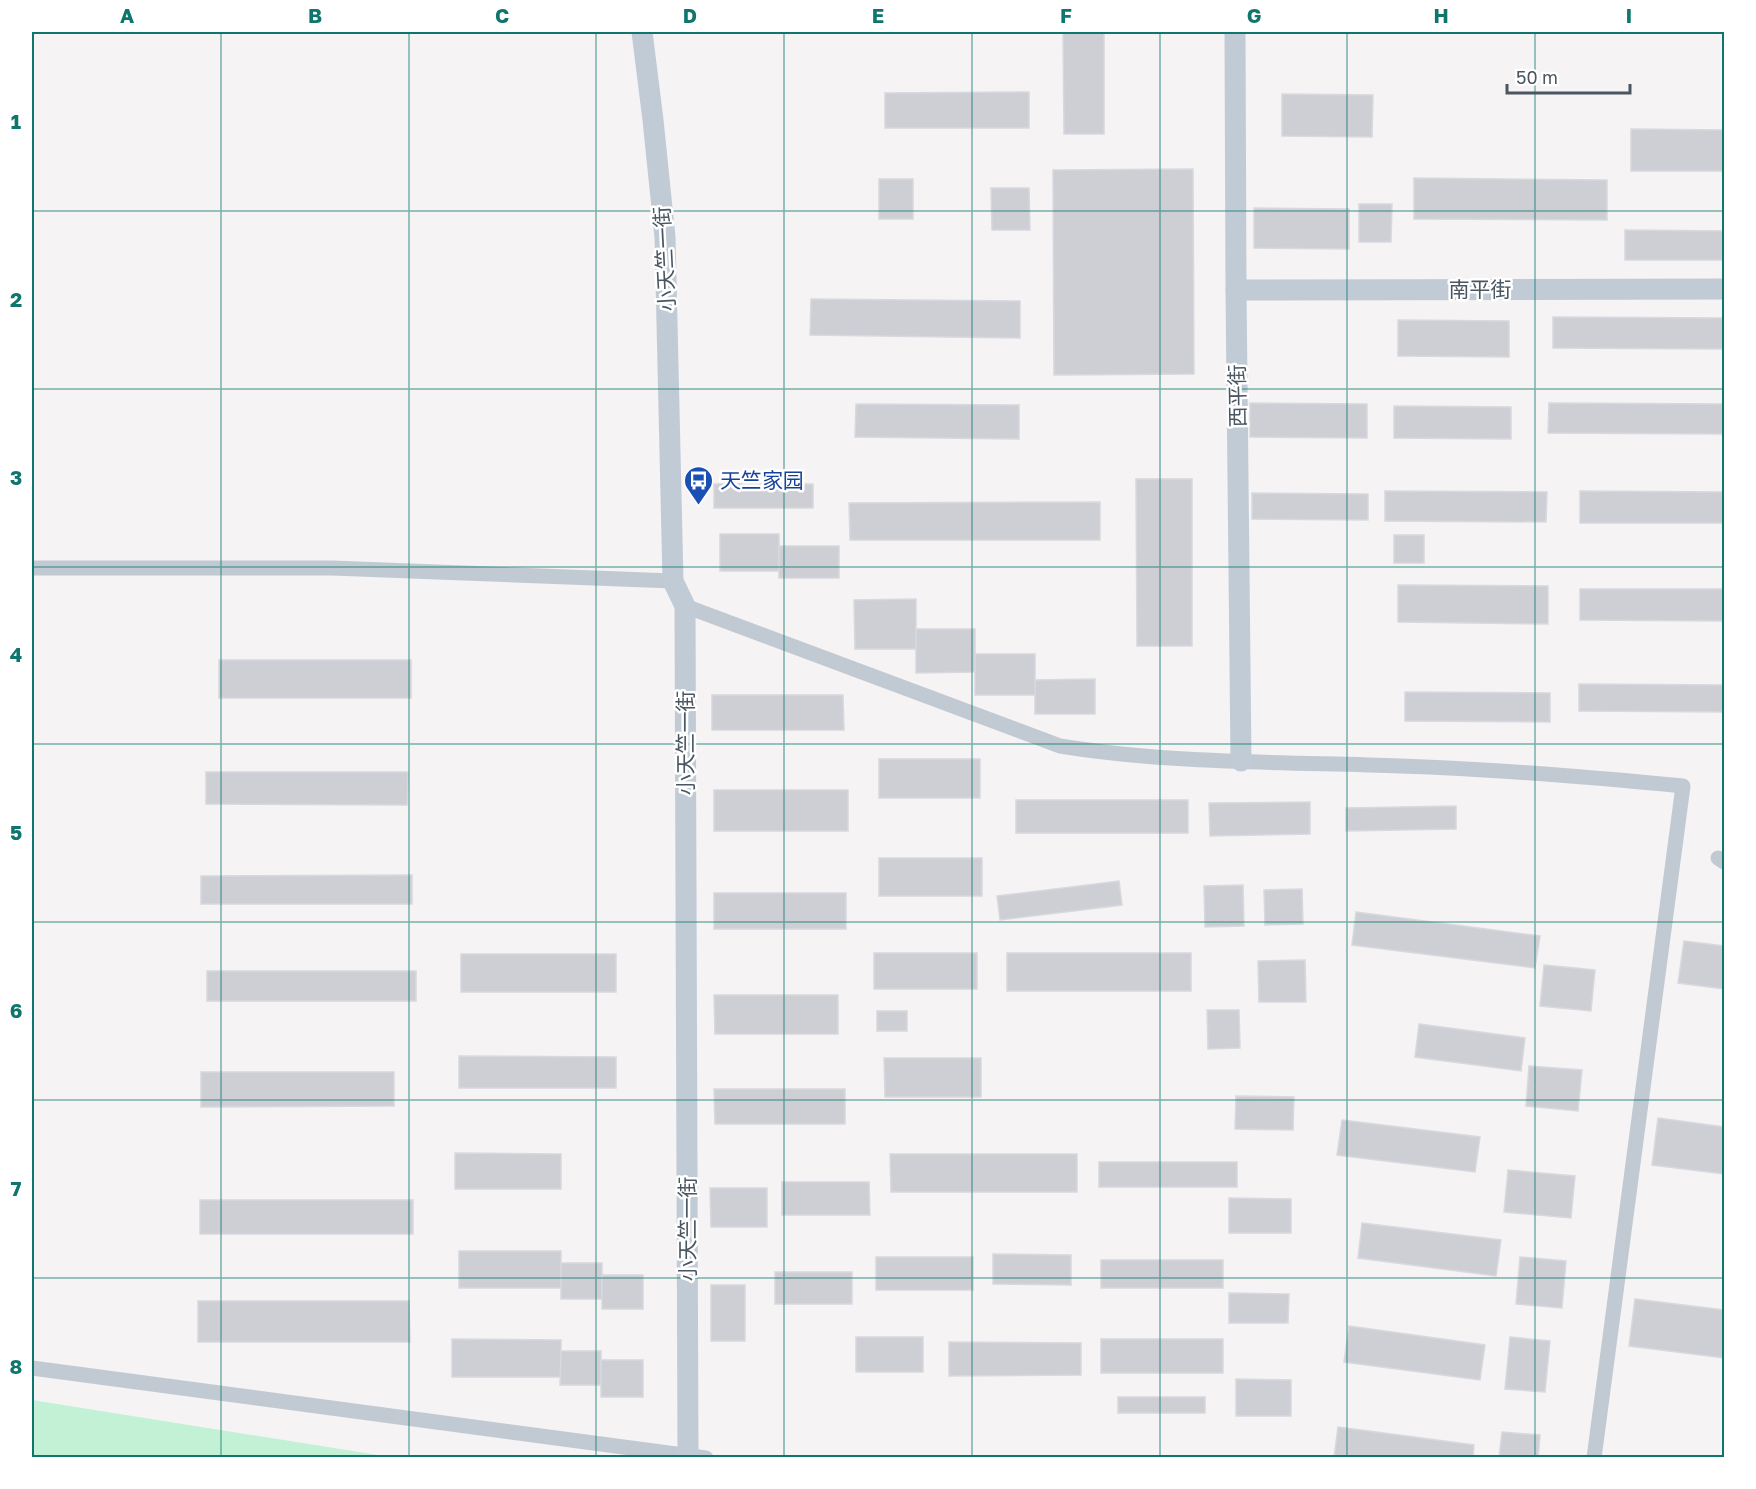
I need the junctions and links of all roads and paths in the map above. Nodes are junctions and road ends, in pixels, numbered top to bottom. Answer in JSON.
{"nodes":[{"id":1,"x":642,"y":32,"type":"edge"},
{"id":2,"x":1235,"y":32,"type":"edge"},
{"id":3,"x":1725,"y":289,"type":"edge"},
{"id":4,"x":1236,"y":290,"type":"junction"},
{"id":5,"x":32,"y":568,"type":"edge"},
{"id":6,"x":673,"y":581,"type":"junction"},
{"id":7,"x":685,"y":606,"type":"junction"},
{"id":8,"x":1241,"y":761,"type":"junction"},
{"id":9,"x":32,"y":1368,"type":"edge"},
{"id":10,"x":694,"y":1457,"type":"edge"},
{"id":11,"x":1594,"y":1458,"type":"edge"}],
"edges":[{"from":1,"to":6,"type":"street","name":"小天竺一街"},
{"from":2,"to":4,"type":"street","name":"西平街"},
{"from":3,"to":4,"type":"street","name":"南平街"},
{"from":4,"to":8,"type":"street","name":"西平街"},
{"from":5,"to":6,"type":"street"},
{"from":6,"to":7,"type":"street","name":"小天竺一街"},
{"from":7,"to":8,"type":"street"},
{"from":7,"to":10,"type":"street","name":"小天竺一街"},
{"from":8,"to":11,"type":"street"},
{"from":9,"to":10,"type":"street"}]}
